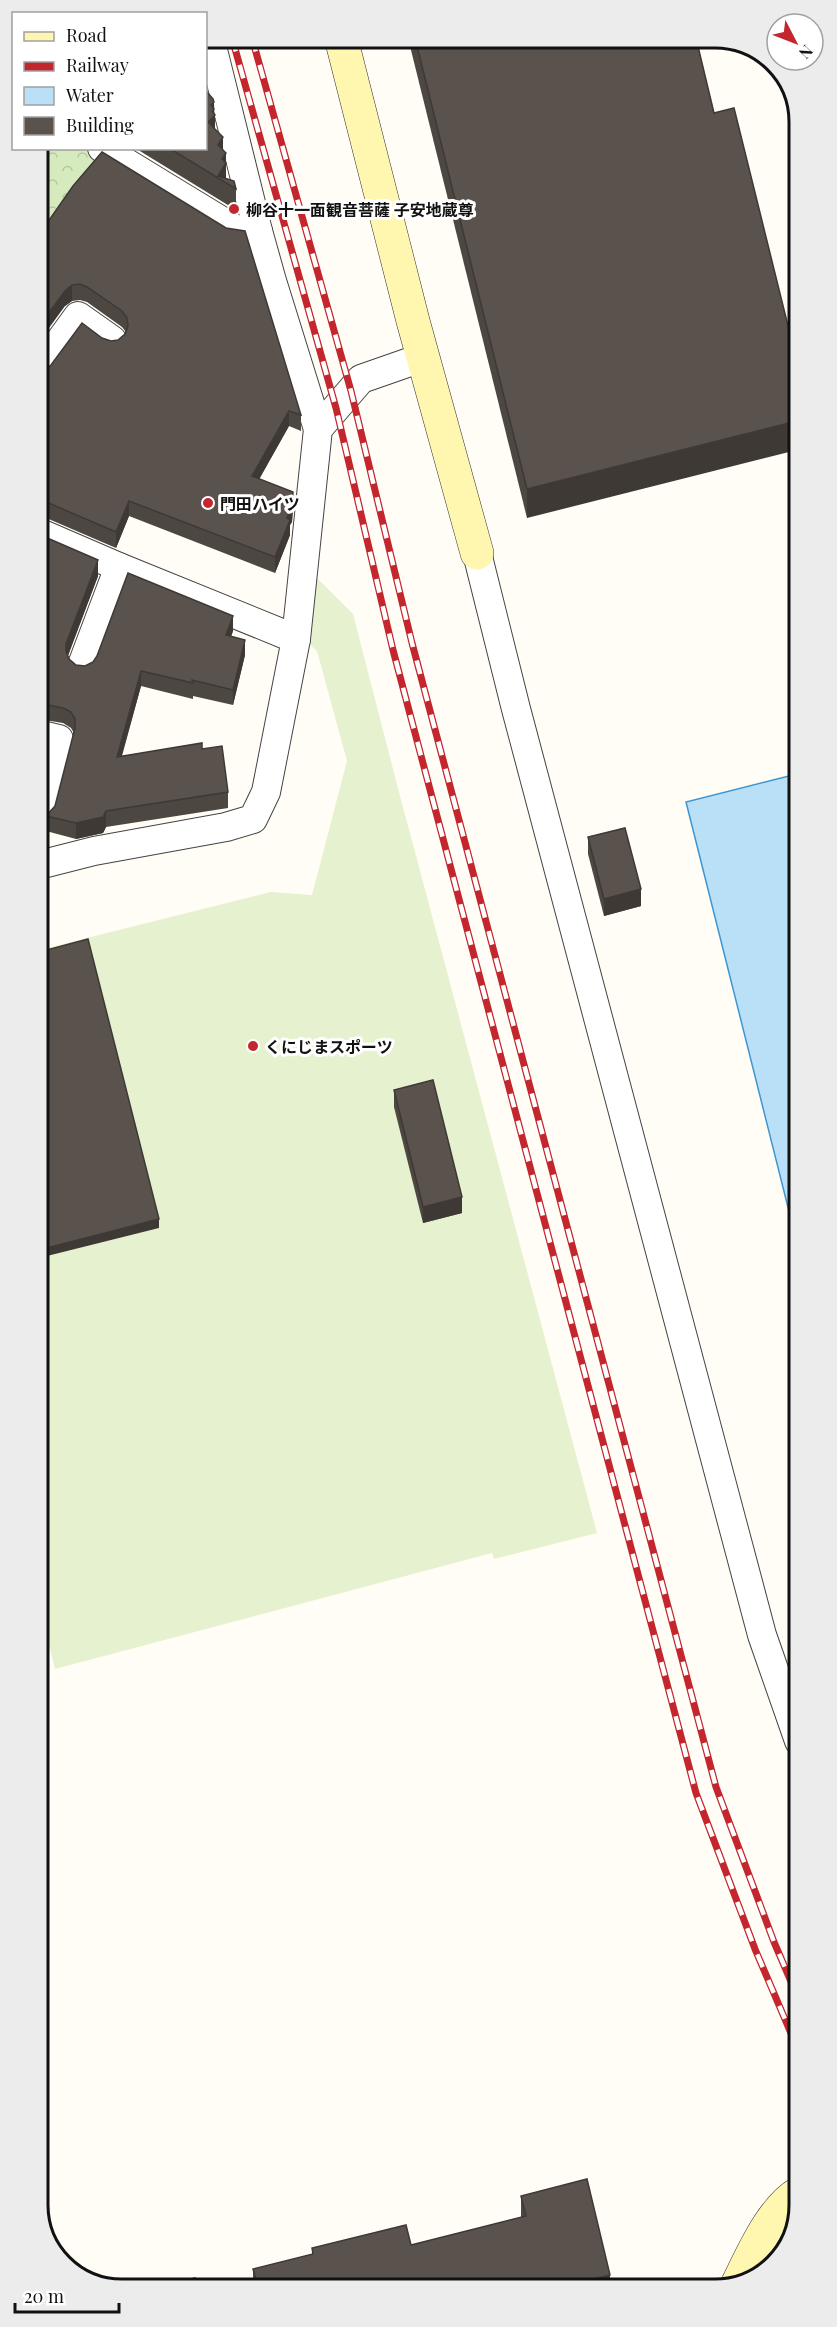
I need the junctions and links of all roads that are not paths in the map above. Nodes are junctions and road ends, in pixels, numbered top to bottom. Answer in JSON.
{"nodes":[{"id":1,"x":212,"y":48,"type":"edge"},
{"id":2,"x":344,"y":48,"type":"edge"},
{"id":3,"x":105,"y":150,"type":"edge"},
{"id":4,"x":258,"y":231,"type":"junction"},
{"id":5,"x":112,"y":340,"type":"edge"},
{"id":6,"x":48,"y":357,"type":"edge"},
{"id":7,"x":424,"y":357,"type":"junction"},
{"id":8,"x":318,"y":429,"type":"junction"},
{"id":9,"x":48,"y":536,"type":"edge"},
{"id":10,"x":477,"y":553,"type":"joint"},
{"id":11,"x":119,"y":567,"type":"junction"},
{"id":12,"x":296,"y":639,"type":"junction"},
{"id":13,"x":82,"y":665,"type":"edge"},
{"id":14,"x":48,"y":736,"type":"edge"},
{"id":15,"x":48,"y":780,"type":"edge"},
{"id":16,"x":48,"y":862,"type":"edge"},
{"id":17,"x":789,"y":1712,"type":"edge"},
{"id":18,"x":789,"y":2199,"type":"edge"},
{"id":19,"x":745,"y":2272,"type":"edge"}],
"edges":[{"from":1,"to":4,"type":"street"},
{"from":2,"to":7,"type":"street"},
{"from":3,"to":4,"type":"street"},
{"from":4,"to":8,"type":"street"},
{"from":5,"to":6,"type":"street"},
{"from":7,"to":8,"type":"street"},
{"from":7,"to":10,"type":"street"},
{"from":8,"to":12,"type":"street"},
{"from":9,"to":11,"type":"street"},
{"from":10,"to":17,"type":"street"},
{"from":11,"to":12,"type":"street"},
{"from":11,"to":13,"type":"street"},
{"from":12,"to":16,"type":"street"},
{"from":14,"to":15,"type":"street"},
{"from":18,"to":19,"type":"street"}]}
